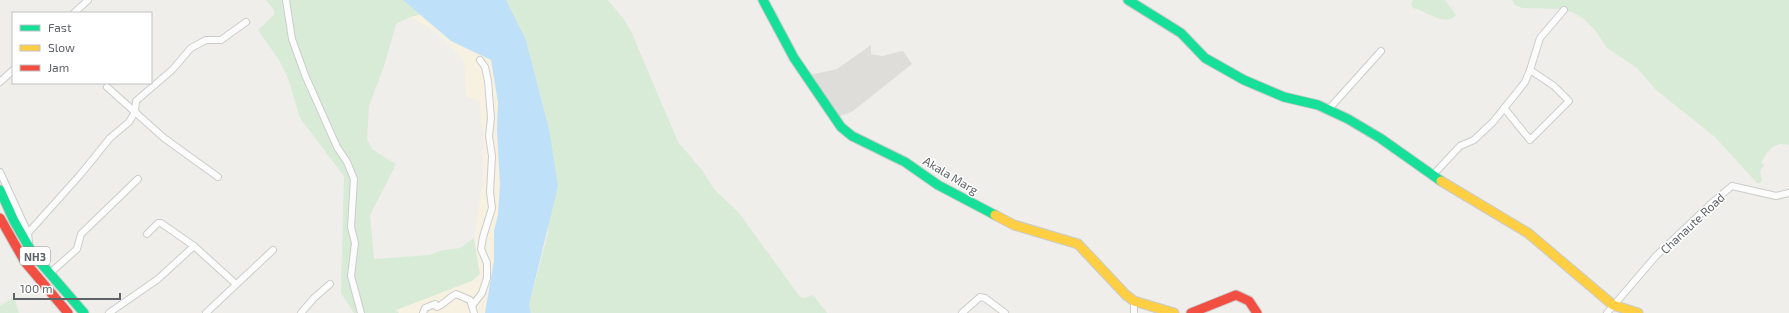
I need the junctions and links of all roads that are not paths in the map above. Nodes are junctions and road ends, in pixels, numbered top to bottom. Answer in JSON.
{"nodes":[{"id":1,"x":88,"y":0,"type":"edge"},
{"id":2,"x":286,"y":0,"type":"edge"},
{"id":3,"x":763,"y":0,"type":"edge"},
{"id":4,"x":1128,"y":0,"type":"edge"},
{"id":5,"x":1564,"y":10,"type":"dead end"},
{"id":6,"x":75,"y":12,"type":"edge"},
{"id":7,"x":246,"y":22,"type":"dead end"},
{"id":8,"x":1381,"y":51,"type":"dead end"},
{"id":9,"x":480,"y":60,"type":"dead end"},
{"id":10,"x":1530,"y":70,"type":"junction"},
{"id":11,"x":12,"y":71,"type":"edge"},
{"id":12,"x":0,"y":82,"type":"edge"},
{"id":13,"x":107,"y":87,"type":"dead end"},
{"id":14,"x":1504,"y":108,"type":"junction"},
{"id":15,"x":1328,"y":110,"type":"junction"},
{"id":16,"x":135,"y":112,"type":"junction"},
{"id":17,"x":0,"y":172,"type":"edge"},
{"id":18,"x":1433,"y":175,"type":"junction"},
{"id":19,"x":218,"y":177,"type":"dead end"},
{"id":20,"x":138,"y":179,"type":"dead end"},
{"id":21,"x":0,"y":190,"type":"edge"},
{"id":22,"x":1789,"y":193,"type":"edge"},
{"id":23,"x":0,"y":218,"type":"edge"},
{"id":24,"x":28,"y":233,"type":"junction"},
{"id":25,"x":147,"y":234,"type":"dead end"},
{"id":26,"x":194,"y":246,"type":"junction"},
{"id":27,"x":29,"y":248,"type":"junction"},
{"id":28,"x":273,"y":250,"type":"dead end"},
{"id":29,"x":49,"y":274,"type":"junction"},
{"id":30,"x":236,"y":284,"type":"junction"},
{"id":31,"x":330,"y":284,"type":"dead end"},
{"id":32,"x":1134,"y":301,"type":"junction"},
{"id":33,"x":1613,"y":305,"type":"junction"},
{"id":34,"x":473,"y":310,"type":"edge"},
{"id":35,"x":68,"y":313,"type":"edge"},
{"id":36,"x":84,"y":313,"type":"edge"},
{"id":37,"x":109,"y":313,"type":"edge"},
{"id":38,"x":206,"y":313,"type":"edge"},
{"id":39,"x":301,"y":313,"type":"edge"},
{"id":40,"x":361,"y":313,"type":"edge"},
{"id":41,"x":423,"y":313,"type":"edge"},
{"id":42,"x":962,"y":313,"type":"edge"},
{"id":43,"x":1005,"y":313,"type":"edge"},
{"id":44,"x":1134,"y":313,"type":"edge"},
{"id":45,"x":1174,"y":313,"type":"edge"},
{"id":46,"x":1191,"y":313,"type":"edge"},
{"id":47,"x":1257,"y":313,"type":"edge"},
{"id":48,"x":1607,"y":313,"type":"edge"},
{"id":49,"x":1638,"y":313,"type":"edge"}],
"edges":[{"from":1,"to":6,"type":"street"},
{"from":2,"to":40,"type":"street"},
{"from":3,"to":32,"type":"main road","name":"Akala Marg"},
{"from":4,"to":15,"type":"main road"},
{"from":5,"to":10,"type":"street"},
{"from":7,"to":16,"type":"street"},
{"from":8,"to":15,"type":"street"},
{"from":9,"to":34,"type":"street"},
{"from":10,"to":14,"type":"street"},
{"from":10,"to":14,"type":"street"},
{"from":11,"to":12,"type":"street"},
{"from":13,"to":16,"type":"street"},
{"from":14,"to":18,"type":"street"},
{"from":15,"to":18,"type":"main road"},
{"from":16,"to":19,"type":"street"},
{"from":16,"to":24,"type":"street"},
{"from":17,"to":24,"type":"street"},
{"from":18,"to":33,"type":"main road"},
{"from":20,"to":29,"type":"street"},
{"from":21,"to":27,"type":"main road","number":"NH3"},
{"from":22,"to":33,"type":"street","name":"Chanaute Road"},
{"from":23,"to":35,"type":"main road"},
{"from":24,"to":27,"type":"street"},
{"from":25,"to":26,"type":"street"},
{"from":26,"to":30,"type":"street"},
{"from":26,"to":37,"type":"street"},
{"from":27,"to":29,"type":"main road","number":"NH3"},
{"from":28,"to":30,"type":"street"},
{"from":29,"to":36,"type":"main road","number":"NH3"},
{"from":30,"to":38,"type":"street"},
{"from":31,"to":39,"type":"street"},
{"from":32,"to":44,"type":"street"},
{"from":32,"to":45,"type":"main road","name":"Akala Marg"},
{"from":33,"to":48,"type":"street"},
{"from":33,"to":49,"type":"main road"},
{"from":34,"to":41,"type":"street"},
{"from":42,"to":43,"type":"street"},
{"from":46,"to":47,"type":"main road"}]}
